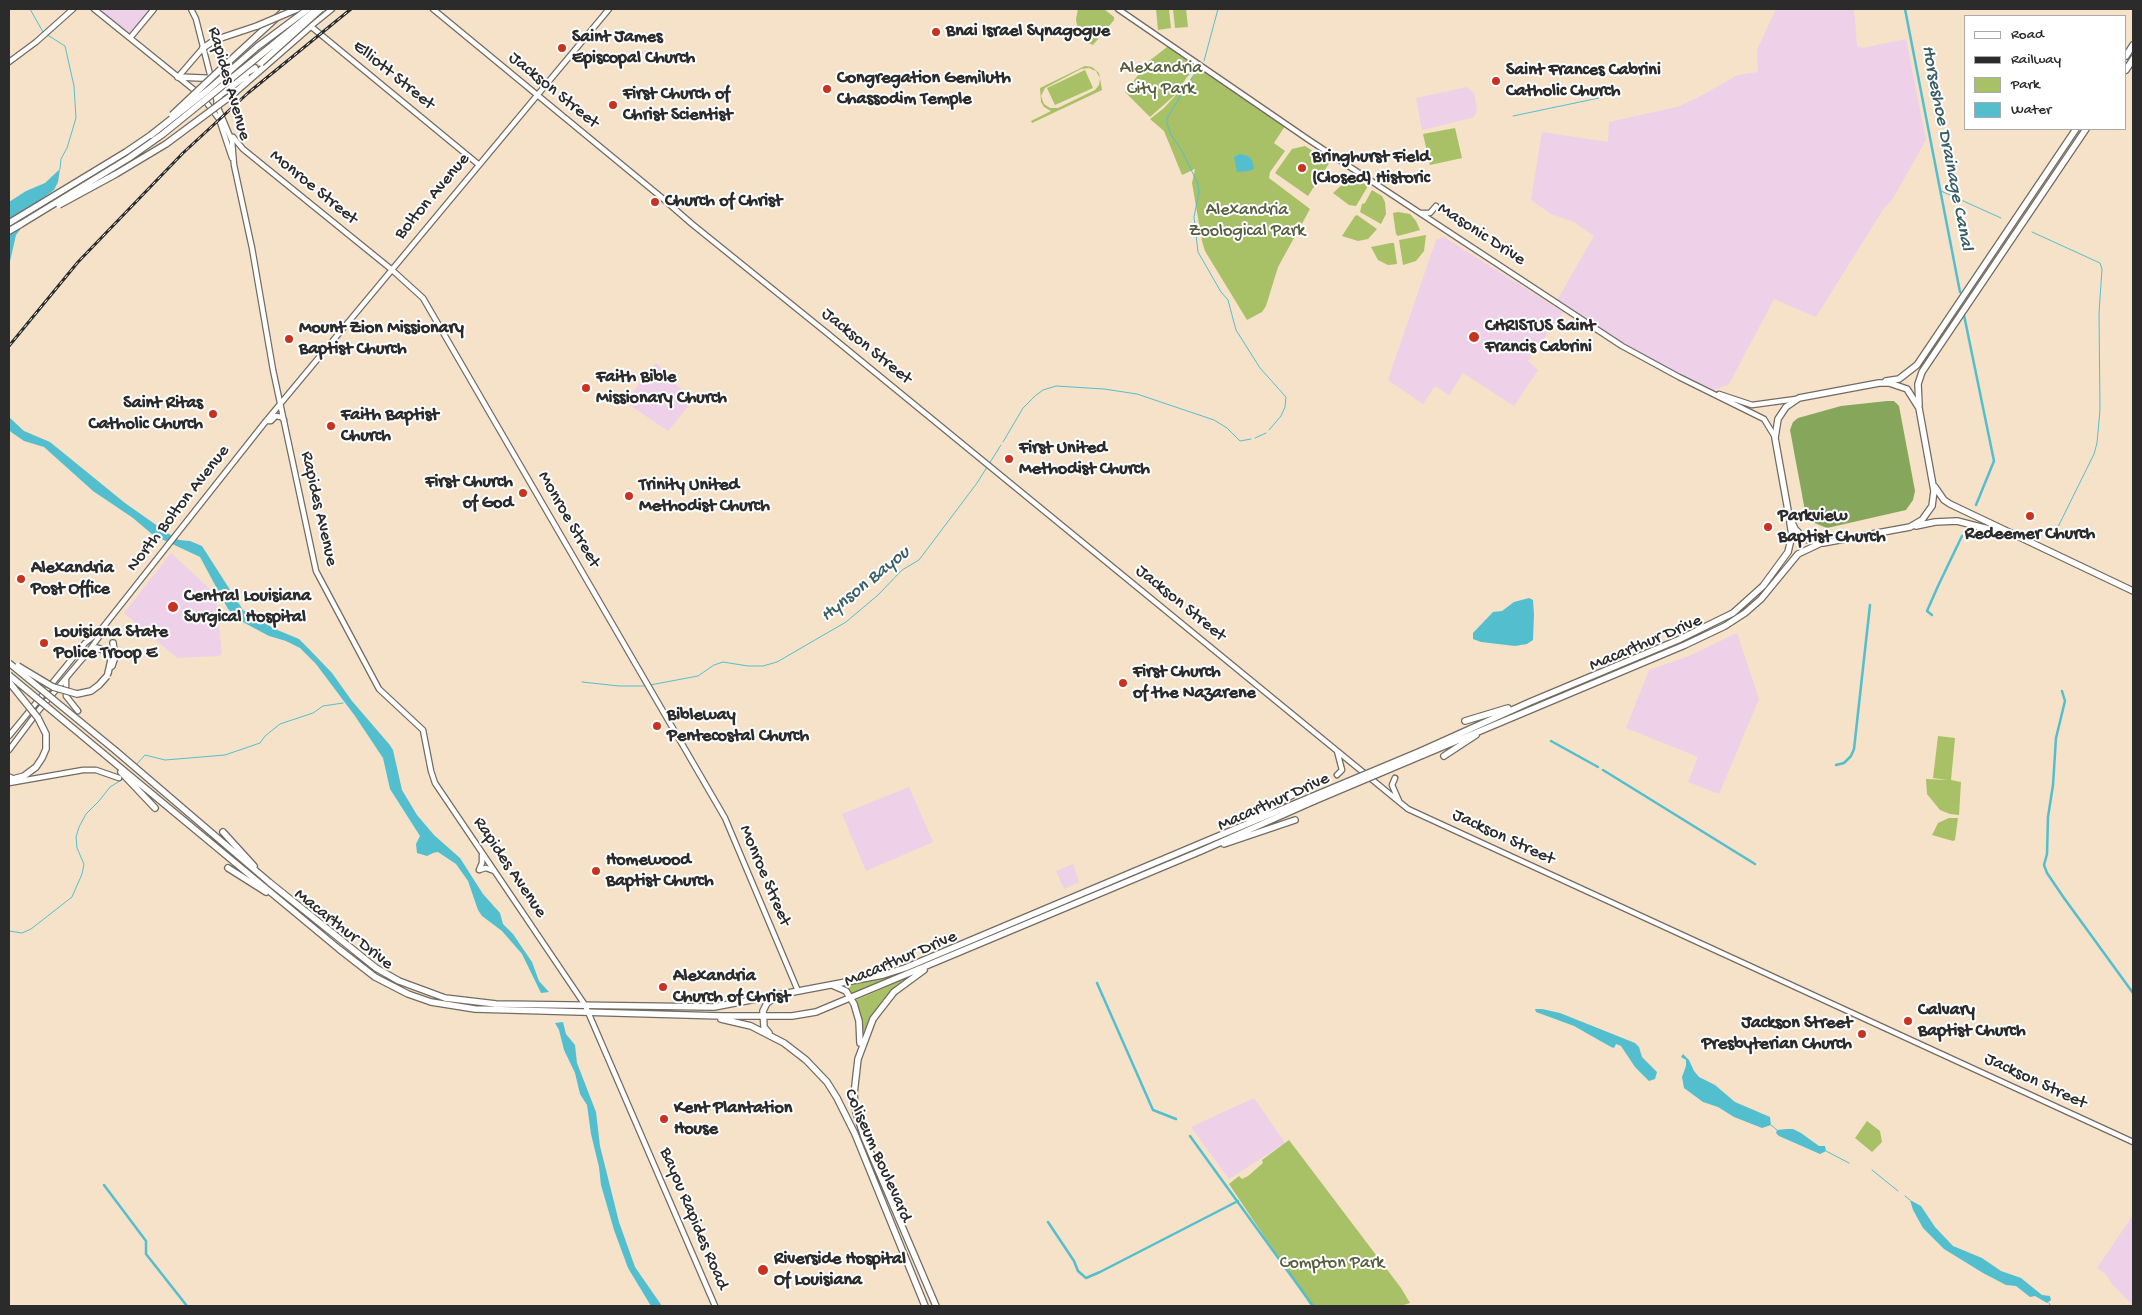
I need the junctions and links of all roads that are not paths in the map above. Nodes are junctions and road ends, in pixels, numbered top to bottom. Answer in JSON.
{"nodes":[{"id":1,"x":73,"y":9,"type":"edge"},
{"id":2,"x":94,"y":9,"type":"edge"},
{"id":3,"x":154,"y":9,"type":"edge"},
{"id":4,"x":192,"y":9,"type":"edge"},
{"id":5,"x":286,"y":9,"type":"edge"},
{"id":6,"x":290,"y":9,"type":"edge"},
{"id":7,"x":297,"y":9,"type":"edge"},
{"id":8,"x":308,"y":9,"type":"edge"},
{"id":9,"x":317,"y":9,"type":"edge"},
{"id":10,"x":321,"y":9,"type":"edge"},
{"id":11,"x":332,"y":9,"type":"edge"},
{"id":12,"x":433,"y":9,"type":"edge"},
{"id":13,"x":608,"y":9,"type":"edge"},
{"id":14,"x":1118,"y":9,"type":"edge"},
{"id":15,"x":311,"y":26,"type":"junction"},
{"id":16,"x":130,"y":38,"type":"junction"},
{"id":17,"x":203,"y":48,"type":"junction"},
{"id":18,"x":9,"y":62,"type":"edge"},
{"id":19,"x":255,"y":68,"type":"junction"},
{"id":20,"x":178,"y":77,"type":"junction"},
{"id":21,"x":211,"y":80,"type":"junction"},
{"id":22,"x":536,"y":94,"type":"junction"},
{"id":23,"x":217,"y":102,"type":"junction"},
{"id":24,"x":228,"y":130,"type":"junction"},
{"id":25,"x":2075,"y":130,"type":"edge"},
{"id":26,"x":2085,"y":130,"type":"edge"},
{"id":27,"x":151,"y":135,"type":"junction"},
{"id":28,"x":478,"y":164,"type":"junction"},
{"id":29,"x":234,"y":165,"type":"junction"},
{"id":30,"x":1436,"y":206,"type":"dead end"},
{"id":31,"x":1421,"y":213,"type":"junction"},
{"id":32,"x":9,"y":223,"type":"edge"},
{"id":33,"x":21,"y":224,"type":"junction"},
{"id":34,"x":9,"y":232,"type":"edge"},
{"id":35,"x":392,"y":269,"type":"junction"},
{"id":36,"x":1935,"y":338,"type":"junction"},
{"id":37,"x":1933,"y":356,"type":"junction"},
{"id":38,"x":1880,"y":383,"type":"junction"},
{"id":39,"x":1710,"y":392,"type":"junction"},
{"id":40,"x":1800,"y":398,"type":"junction"},
{"id":41,"x":281,"y":404,"type":"junction"},
{"id":42,"x":1919,"y":408,"type":"junction"},
{"id":43,"x":266,"y":421,"type":"junction"},
{"id":44,"x":284,"y":421,"type":"junction"},
{"id":45,"x":1775,"y":438,"type":"junction"},
{"id":46,"x":1933,"y":482,"type":"junction"},
{"id":47,"x":1789,"y":516,"type":"junction"},
{"id":48,"x":1910,"y":527,"type":"junction"},
{"id":49,"x":2017,"y":536,"type":"junction"},
{"id":50,"x":1823,"y":543,"type":"junction"},
{"id":51,"x":2133,"y":591,"type":"edge"},
{"id":52,"x":100,"y":631,"type":"junction"},
{"id":53,"x":113,"y":644,"type":"dead end"},
{"id":54,"x":88,"y":652,"type":"junction"},
{"id":55,"x":9,"y":662,"type":"edge"},
{"id":56,"x":9,"y":674,"type":"edge"},
{"id":57,"x":108,"y":674,"type":"junction"},
{"id":58,"x":66,"y":678,"type":"junction"},
{"id":59,"x":9,"y":682,"type":"edge"},
{"id":60,"x":1530,"y":702,"type":"junction"},
{"id":61,"x":78,"y":711,"type":"dead end"},
{"id":62,"x":1465,"y":720,"type":"dead end"},
{"id":63,"x":1482,"y":730,"type":"junction"},
{"id":64,"x":9,"y":736,"type":"edge"},
{"id":65,"x":9,"y":750,"type":"edge"},
{"id":66,"x":1337,"y":751,"type":"junction"},
{"id":67,"x":1422,"y":753,"type":"junction"},
{"id":68,"x":1444,"y":756,"type":"dead end"},
{"id":69,"x":110,"y":759,"type":"junction"},
{"id":70,"x":1337,"y":775,"type":"dead end"},
{"id":71,"x":119,"y":778,"type":"dead end"},
{"id":72,"x":1395,"y":778,"type":"dead end"},
{"id":73,"x":10,"y":779,"type":"edge"},
{"id":74,"x":1301,"y":790,"type":"dead end"},
{"id":75,"x":1312,"y":799,"type":"junction"},
{"id":76,"x":1400,"y":802,"type":"junction"},
{"id":77,"x":155,"y":808,"type":"dead end"},
{"id":78,"x":1295,"y":820,"type":"dead end"},
{"id":79,"x":223,"y":832,"type":"dead end"},
{"id":80,"x":1222,"y":834,"type":"junction"},
{"id":81,"x":1201,"y":851,"type":"junction"},
{"id":82,"x":482,"y":853,"type":"junction"},
{"id":83,"x":228,"y":868,"type":"dead end"},
{"id":84,"x":494,"y":871,"type":"junction"},
{"id":85,"x":268,"y":882,"type":"junction"},
{"id":86,"x":1087,"y":894,"type":"junction"},
{"id":87,"x":282,"y":902,"type":"junction"},
{"id":88,"x":941,"y":959,"type":"junction"},
{"id":89,"x":366,"y":961,"type":"junction"},
{"id":90,"x":359,"y":966,"type":"junction"},
{"id":91,"x":829,"y":985,"type":"junction"},
{"id":92,"x":798,"y":991,"type":"junction"},
{"id":93,"x":780,"y":995,"type":"junction"},
{"id":94,"x":851,"y":998,"type":"junction"},
{"id":95,"x":585,"y":1005,"type":"junction"},
{"id":96,"x":630,"y":1007,"type":"junction"},
{"id":97,"x":589,"y":1012,"type":"junction"},
{"id":98,"x":629,"y":1014,"type":"junction"},
{"id":99,"x":689,"y":1015,"type":"junction"},
{"id":100,"x":762,"y":1016,"type":"junction"},
{"id":101,"x":775,"y":1038,"type":"junction"},
{"id":102,"x":860,"y":1050,"type":"junction"},
{"id":103,"x":843,"y":1108,"type":"junction"},
{"id":104,"x":2133,"y":1142,"type":"edge"},
{"id":105,"x":871,"y":1154,"type":"junction"},
{"id":106,"x":865,"y":1159,"type":"junction"},
{"id":107,"x":894,"y":1207,"type":"junction"},
{"id":108,"x":914,"y":1253,"type":"junction"},
{"id":109,"x":905,"y":1258,"type":"junction"},
{"id":110,"x":715,"y":1306,"type":"edge"},
{"id":111,"x":925,"y":1306,"type":"edge"},
{"id":112,"x":936,"y":1306,"type":"edge"}],
"edges":[{"from":1,"to":18,"type":"main road"},
{"from":2,"to":16,"type":"main road"},
{"from":3,"to":16,"type":"main road"},
{"from":4,"to":17,"type":"main road","name":"Rapides Avenue"},
{"from":5,"to":27,"type":"highway","bridge":true},
{"from":6,"to":15,"type":"main road","name":"Elliott Street"},
{"from":7,"to":17,"type":"highway","bridge":true},
{"from":8,"to":27,"type":"highway","bridge":true},
{"from":9,"to":33,"type":"highway","bridge":true},
{"from":10,"to":19,"type":"highway","bridge":true},
{"from":11,"to":15,"type":"main road"},
{"from":12,"to":22,"type":"main road","name":"Jackson Street"},
{"from":13,"to":22,"type":"main road","name":"Bolton Avenue"},
{"from":14,"to":31,"type":"main road","name":"Masonic Drive"},
{"from":15,"to":28,"type":"main road","name":"Elliott Street"},
{"from":15,"to":33,"type":"highway","bridge":true},
{"from":16,"to":20,"type":"main road"},
{"from":17,"to":20,"type":"main road"},
{"from":17,"to":21,"type":"main road","name":"Rapides Avenue"},
{"from":19,"to":21,"type":"highway"},
{"from":19,"to":23,"type":"highway"},
{"from":20,"to":21,"type":"highway"},
{"from":20,"to":29,"type":"main road"},
{"from":21,"to":23,"type":"main road","name":"Rapides Avenue"},
{"from":22,"to":28,"type":"main road","name":"Bolton Avenue"},
{"from":22,"to":66,"type":"main road","name":"Jackson Street"},
{"from":23,"to":24,"type":"main road","name":"Rapides Avenue"},
{"from":24,"to":29,"type":"main road","name":"Rapides Avenue"},
{"from":24,"to":35,"type":"main road","name":"Monroe Street"},
{"from":25,"to":36,"type":"highway"},
{"from":26,"to":37,"type":"highway"},
{"from":27,"to":32,"type":"highway"},
{"from":28,"to":35,"type":"main road","name":"Bolton Avenue"},
{"from":29,"to":41,"type":"main road","name":"Rapides Avenue"},
{"from":30,"to":31,"type":"main road"},
{"from":31,"to":39,"type":"main road","name":"Masonic Drive"},
{"from":33,"to":34,"type":"highway"},
{"from":35,"to":41,"type":"main road","name":"Bolton Avenue"},
{"from":35,"to":92,"type":"main road","name":"Monroe Street"},
{"from":36,"to":37,"type":"highway"},
{"from":36,"to":38,"type":"highway"},
{"from":37,"to":42,"type":"highway"},
{"from":38,"to":40,"type":"highway"},
{"from":38,"to":42,"type":"highway"},
{"from":39,"to":40,"type":"main road","name":"Masonic Drive"},
{"from":39,"to":45,"type":"main road","name":"Masonic Drive"},
{"from":40,"to":45,"type":"highway"},
{"from":41,"to":43,"type":"main road","name":"North Bolton Avenue"},
{"from":41,"to":44,"type":"main road","name":"Rapides Avenue"},
{"from":42,"to":46,"type":"highway"},
{"from":43,"to":44,"type":"main road"},
{"from":43,"to":52,"type":"main road","name":"North Bolton Avenue"},
{"from":44,"to":82,"type":"main road","name":"Rapides Avenue"},
{"from":45,"to":47,"type":"highway"},
{"from":46,"to":48,"type":"highway"},
{"from":46,"to":49,"type":"highway"},
{"from":47,"to":50,"type":"highway"},
{"from":47,"to":60,"type":"highway","name":"Macarthur Drive"},
{"from":48,"to":49,"type":"highway"},
{"from":48,"to":50,"type":"highway"},
{"from":49,"to":51,"type":"highway"},
{"from":50,"to":63,"type":"highway","name":"Macarthur Drive"},
{"from":52,"to":54,"type":"main road","name":"North Bolton Avenue"},
{"from":52,"to":64,"type":"main road","name":"North Bolton Avenue"},
{"from":53,"to":57,"type":"highway"},
{"from":54,"to":57,"type":"highway"},
{"from":54,"to":58,"type":"main road","name":"North Bolton Avenue"},
{"from":55,"to":57,"type":"highway","bridge":true},
{"from":55,"to":85,"type":"highway","name":"Macarthur Drive","bridge":true},
{"from":56,"to":69,"type":"highway","name":"Macarthur Drive","bridge":true},
{"from":58,"to":61,"type":"main road"},
{"from":58,"to":65,"type":"main road","name":"North Bolton Avenue"},
{"from":59,"to":73,"type":"highway","bridge":true},
{"from":60,"to":62,"type":"highway"},
{"from":60,"to":67,"type":"highway","name":"Macarthur Drive"},
{"from":63,"to":67,"type":"highway","name":"Macarthur Drive"},
{"from":63,"to":68,"type":"highway"},
{"from":66,"to":70,"type":"main road"},
{"from":66,"to":76,"type":"main road","name":"Jackson Street"},
{"from":67,"to":75,"type":"highway","name":"Macarthur Drive","bridge":true},
{"from":69,"to":77,"type":"highway"},
{"from":69,"to":87,"type":"highway","name":"Macarthur Drive"},
{"from":71,"to":73,"type":"main road"},
{"from":72,"to":76,"type":"main road"},
{"from":74,"to":80,"type":"highway"},
{"from":75,"to":80,"type":"highway","name":"Macarthur Drive"},
{"from":75,"to":81,"type":"highway","name":"Macarthur Drive"},
{"from":76,"to":104,"type":"main road","name":"Jackson Street"},
{"from":78,"to":81,"type":"highway"},
{"from":79,"to":85,"type":"highway"},
{"from":80,"to":86,"type":"highway","name":"Macarthur Drive"},
{"from":81,"to":86,"type":"highway","name":"Macarthur Drive"},
{"from":82,"to":84,"type":"main road","name":"Rapides Avenue"},
{"from":82,"to":84,"type":"main road"},
{"from":83,"to":87,"type":"highway"},
{"from":84,"to":95,"type":"main road","name":"Rapides Avenue"},
{"from":85,"to":89,"type":"highway","name":"Macarthur Drive"},
{"from":86,"to":88,"type":"highway","name":"Macarthur Drive"},
{"from":86,"to":91,"type":"highway","name":"Macarthur Drive"},
{"from":87,"to":90,"type":"highway","name":"Macarthur Drive"},
{"from":88,"to":94,"type":"highway","name":"Macarthur Drive"},
{"from":88,"to":102,"type":"highway"},
{"from":89,"to":90,"type":"highway"},
{"from":89,"to":95,"type":"highway","name":"Macarthur Drive"},
{"from":90,"to":97,"type":"highway","name":"Macarthur Drive"},
{"from":91,"to":92,"type":"highway","name":"Macarthur Drive"},
{"from":91,"to":94,"type":"highway"},
{"from":92,"to":93,"type":"highway","name":"Macarthur Drive"},
{"from":93,"to":96,"type":"highway","name":"Macarthur Drive"},
{"from":93,"to":100,"type":"highway"},
{"from":94,"to":100,"type":"highway","name":"Macarthur Drive"},
{"from":94,"to":102,"type":"highway"},
{"from":95,"to":96,"type":"highway","name":"Macarthur Drive"},
{"from":95,"to":97,"type":"main road","name":"Bayou Rapides Road"},
{"from":96,"to":98,"type":"highway"},
{"from":97,"to":98,"type":"highway","name":"Macarthur Drive"},
{"from":97,"to":110,"type":"main road","name":"Bayou Rapides Road"},
{"from":98,"to":99,"type":"highway","name":"Macarthur Drive"},
{"from":99,"to":100,"type":"highway","name":"Macarthur Drive"},
{"from":99,"to":101,"type":"highway"},
{"from":100,"to":101,"type":"highway"},
{"from":101,"to":103,"type":"highway","name":"Coliseum Boulevard"},
{"from":102,"to":105,"type":"highway","name":"Coliseum Boulevard"},
{"from":103,"to":105,"type":"highway"},
{"from":103,"to":106,"type":"highway","name":"Coliseum Boulevard"},
{"from":105,"to":107,"type":"highway","name":"Coliseum Boulevard"},
{"from":106,"to":107,"type":"highway"},
{"from":106,"to":109,"type":"highway","name":"Coliseum Boulevard"},
{"from":107,"to":108,"type":"highway","name":"Coliseum Boulevard"},
{"from":108,"to":109,"type":"highway"},
{"from":108,"to":112,"type":"highway","name":"Coliseum Boulevard"},
{"from":109,"to":111,"type":"highway","name":"Coliseum Boulevard"}]}
